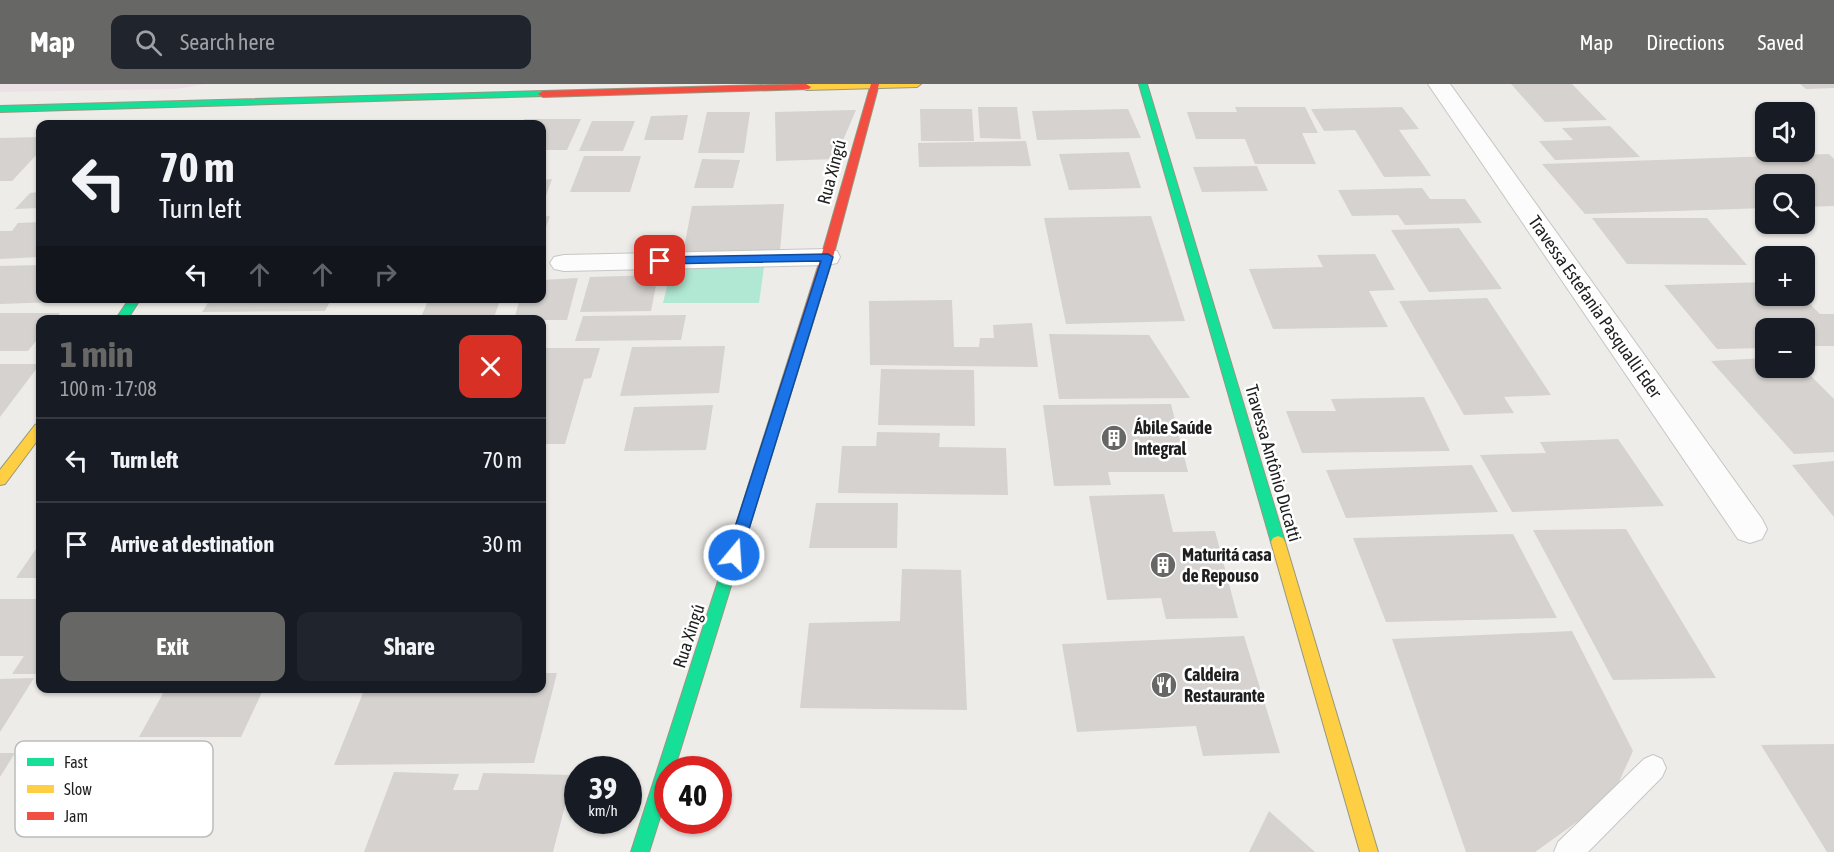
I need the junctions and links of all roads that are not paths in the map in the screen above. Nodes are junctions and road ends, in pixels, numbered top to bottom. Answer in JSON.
{"nodes":[{"id":1,"x":273,"y":84,"type":"edge"},
{"id":2,"x":875,"y":84,"type":"edge"},
{"id":3,"x":917,"y":84,"type":"edge"},
{"id":4,"x":1143,"y":84,"type":"edge"},
{"id":5,"x":1439,"y":84,"type":"edge"},
{"id":6,"x":264,"y":101,"type":"junction"},
{"id":7,"x":0,"y":109,"type":"edge"},
{"id":8,"x":254,"y":117,"type":"dead end"},
{"id":9,"x":828,"y":257,"type":"junction"},
{"id":10,"x":564,"y":263,"type":"dead end"},
{"id":11,"x":36,"y":433,"type":"edge"},
{"id":12,"x":0,"y":480,"type":"edge"},
{"id":13,"x":1750,"y":529,"type":"dead end"},
{"id":14,"x":1653,"y":768,"type":"dead end"},
{"id":15,"x":640,"y":852,"type":"edge"},
{"id":16,"x":1369,"y":852,"type":"edge"},
{"id":17,"x":1568,"y":852,"type":"edge"}],
"edges":[{"from":1,"to":6,"type":"street"},
{"from":2,"to":3,"type":"street"},
{"from":2,"to":6,"type":"street"},
{"from":2,"to":9,"type":"street","name":"Rua Xingú"},
{"from":4,"to":16,"type":"street","name":"Travessa Antônio Ducatti"},
{"from":5,"to":13,"type":"street","name":"Travessa Estefania Pasqualli Eder"},
{"from":6,"to":7,"type":"street"},
{"from":6,"to":8,"type":"street"},
{"from":9,"to":10,"type":"street"},
{"from":9,"to":15,"type":"street","name":"Rua Xingú"},
{"from":11,"to":12,"type":"street"},
{"from":14,"to":17,"type":"lane"}]}
